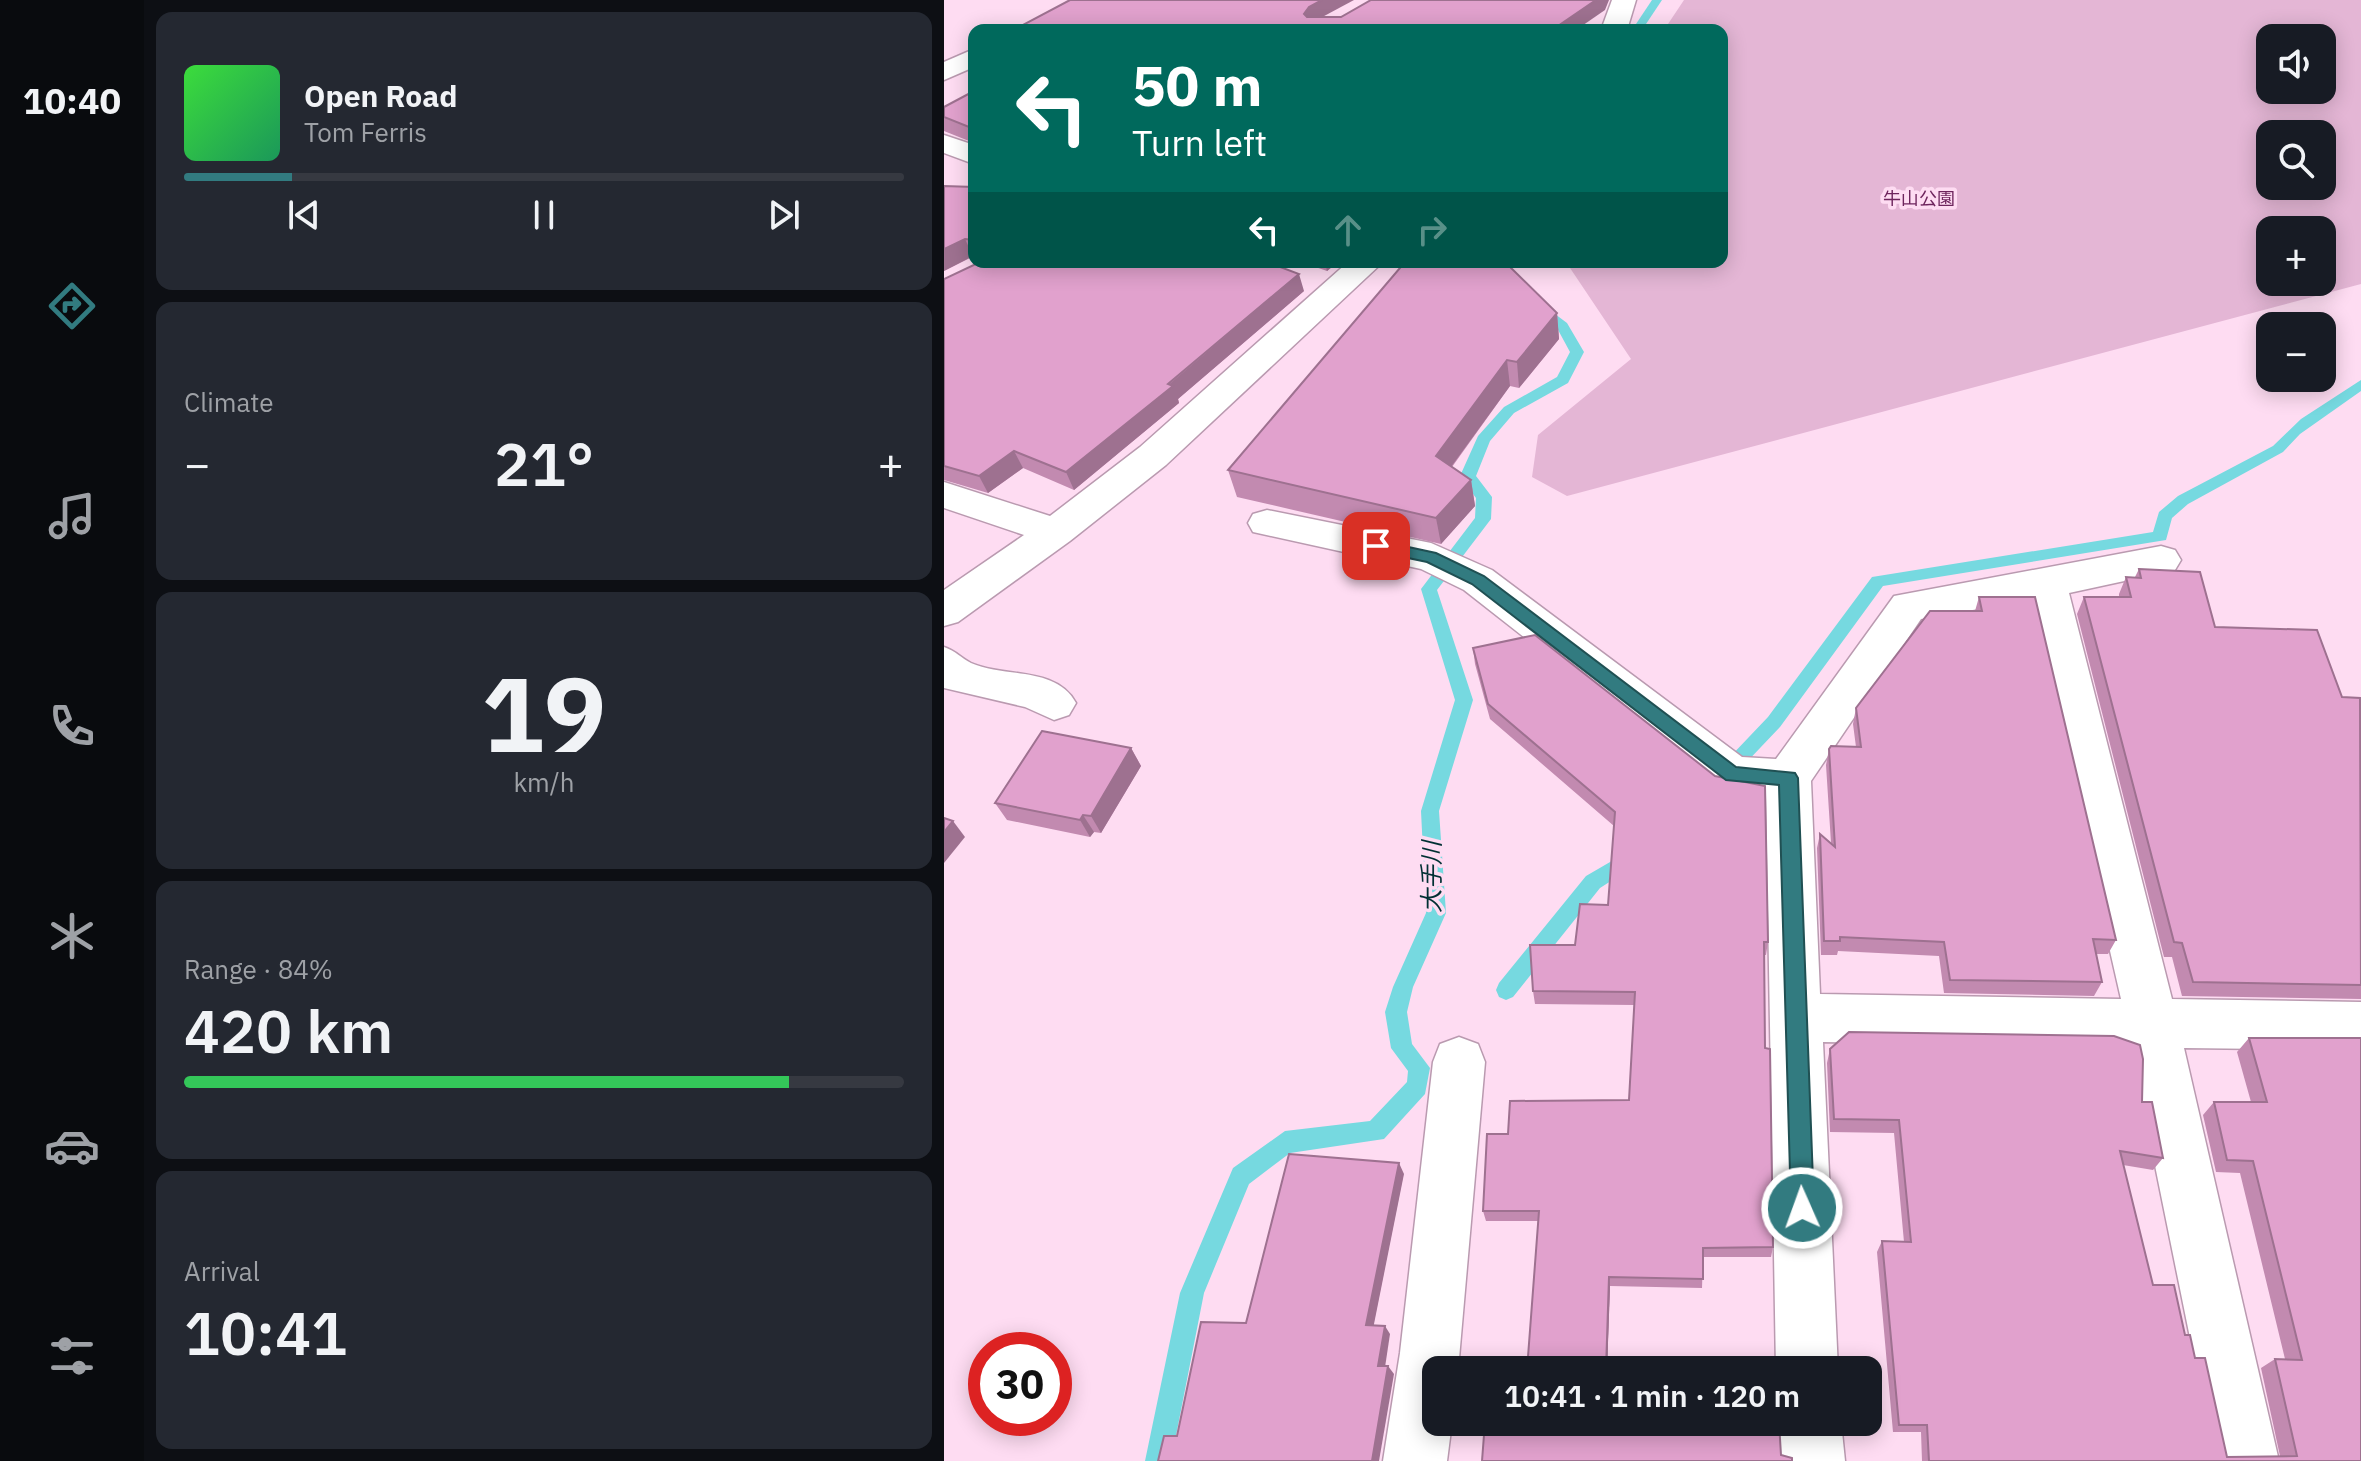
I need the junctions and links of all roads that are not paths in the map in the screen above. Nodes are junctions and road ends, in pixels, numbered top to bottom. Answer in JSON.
{"nodes":[{"id":1,"x":1624,"y":0,"type":"edge"},
{"id":2,"x":1616,"y":24,"type":"edge"},
{"id":3,"x":968,"y":60,"type":"edge"},
{"id":4,"x":944,"y":72,"type":"edge"},
{"id":5,"x":944,"y":143,"type":"edge"},
{"id":6,"x":968,"y":153,"type":"edge"},
{"id":7,"x":1355,"y":268,"type":"edge"},
{"id":8,"x":944,"y":495,"type":"edge"},
{"id":9,"x":1267,"y":523,"type":"dead end"},
{"id":10,"x":1056,"y":532,"type":"junction"},
{"id":11,"x":2161,"y":560,"type":"dead end"},
{"id":12,"x":2046,"y":583,"type":"junction"},
{"id":13,"x":944,"y":611,"type":"edge"},
{"id":14,"x":944,"y":663,"type":"edge"},
{"id":15,"x":1054,"y":703,"type":"dead end"},
{"id":16,"x":1788,"y":778,"type":"junction"},
{"id":17,"x":1797,"y":1018,"type":"junction"},
{"id":18,"x":2152,"y":1021,"type":"junction"},
{"id":19,"x":2361,"y":1026,"type":"edge"},
{"id":20,"x":1459,"y":1062,"type":"dead end"},
{"id":21,"x":1807,"y":1356,"type":"edge"},
{"id":22,"x":1811,"y":1436,"type":"edge"},
{"id":23,"x":1415,"y":1461,"type":"edge"},
{"id":24,"x":1813,"y":1461,"type":"edge"},
{"id":25,"x":2247,"y":1461,"type":"edge"}],
"edges":[{"from":1,"to":2,"type":"street"},
{"from":3,"to":4,"type":"street"},
{"from":5,"to":6,"type":"street"},
{"from":7,"to":10,"type":"street"},
{"from":8,"to":10,"type":"street"},
{"from":9,"to":16,"type":"street"},
{"from":10,"to":13,"type":"street"},
{"from":11,"to":12,"type":"street"},
{"from":12,"to":16,"type":"street"},
{"from":12,"to":18,"type":"street"},
{"from":14,"to":15,"type":"street"},
{"from":16,"to":17,"type":"street"},
{"from":17,"to":18,"type":"street"},
{"from":17,"to":21,"type":"street"},
{"from":18,"to":19,"type":"street"},
{"from":18,"to":25,"type":"street"},
{"from":20,"to":23,"type":"street"},
{"from":22,"to":24,"type":"street"}]}
